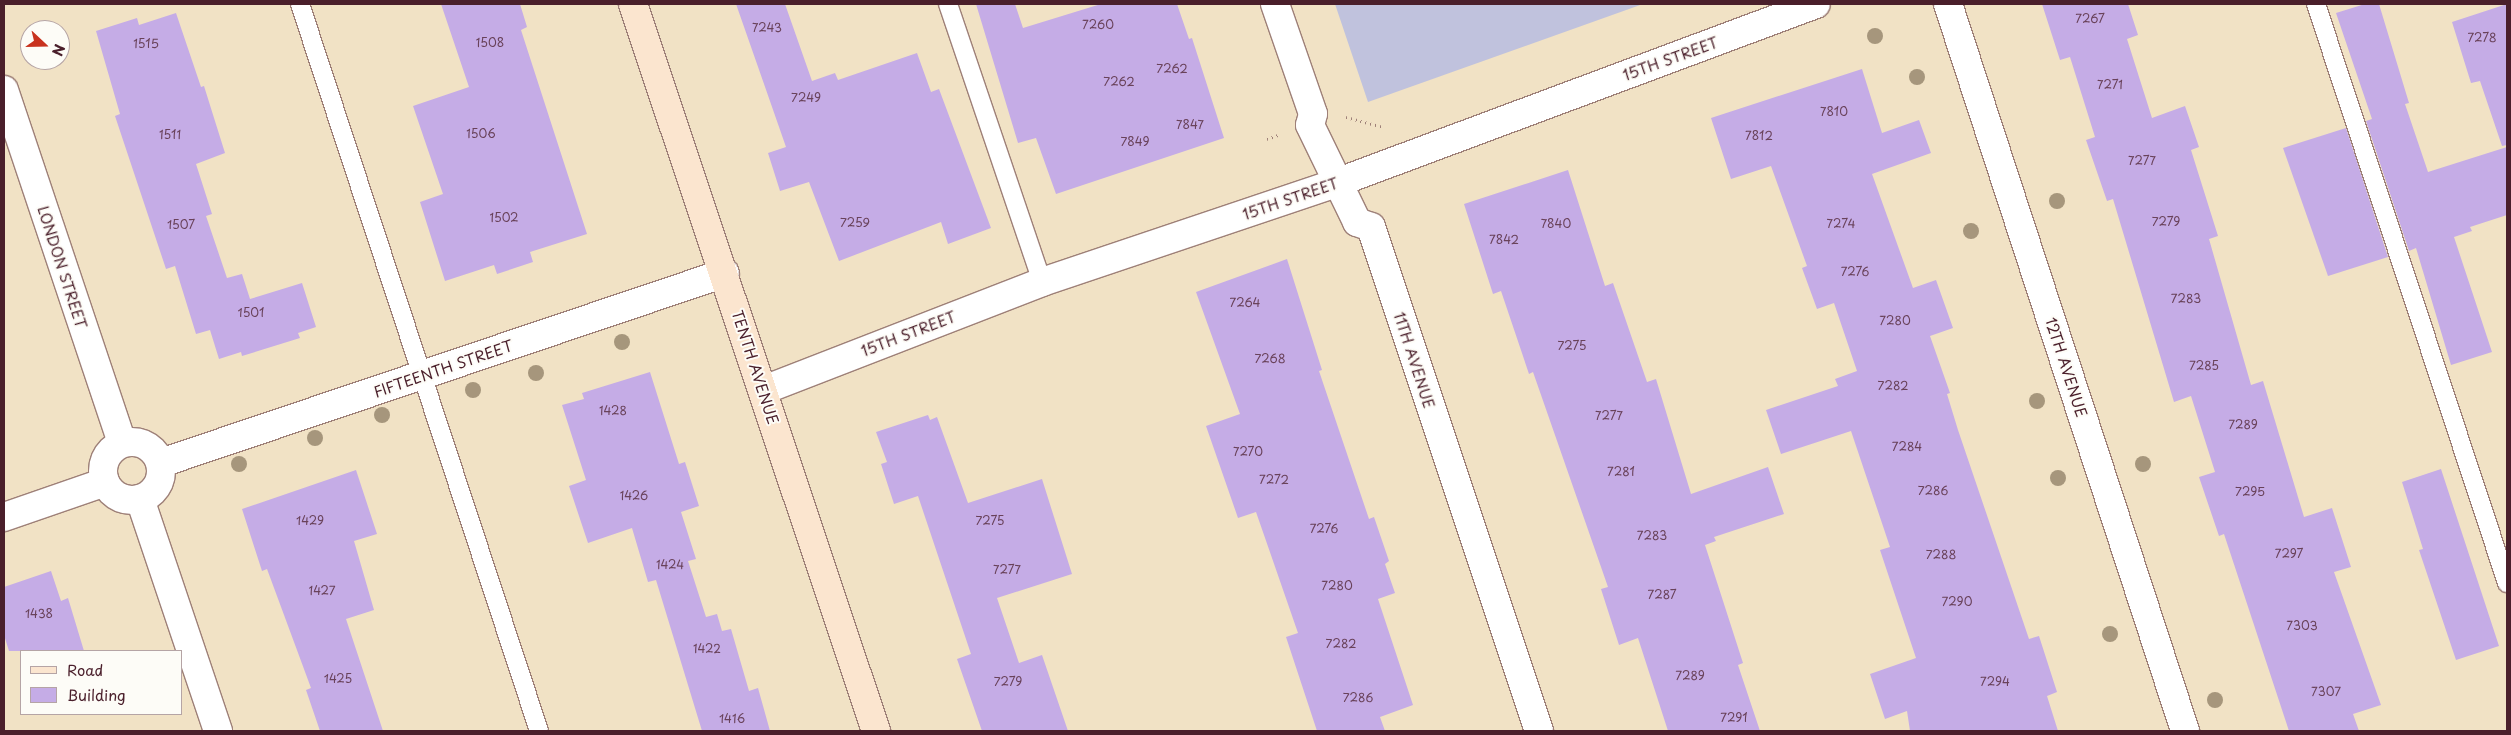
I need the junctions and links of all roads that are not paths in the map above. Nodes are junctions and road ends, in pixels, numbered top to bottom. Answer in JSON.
{"nodes":[{"id":1,"x":300,"y":4,"type":"edge"},
{"id":2,"x":633,"y":4,"type":"edge"},
{"id":3,"x":948,"y":4,"type":"edge"},
{"id":4,"x":1275,"y":4,"type":"edge"},
{"id":5,"x":1816,"y":4,"type":"edge"},
{"id":6,"x":1948,"y":4,"type":"edge"},
{"id":7,"x":2316,"y":4,"type":"edge"},
{"id":8,"x":4,"y":90,"type":"edge"},
{"id":9,"x":1336,"y":183,"type":"junction"},
{"id":10,"x":725,"y":273,"type":"junction"},
{"id":11,"x":1042,"y":282,"type":"junction"},
{"id":12,"x":423,"y":375,"type":"junction"},
{"id":13,"x":764,"y":390,"type":"junction"},
{"id":14,"x":122,"y":443,"type":"junction"},
{"id":15,"x":161,"y":463,"type":"junction"},
{"id":16,"x":105,"y":482,"type":"junction"},
{"id":17,"x":140,"y":499,"type":"junction"},
{"id":18,"x":4,"y":517,"type":"edge"},
{"id":19,"x":2507,"y":583,"type":"edge"},
{"id":20,"x":218,"y":731,"type":"edge"},
{"id":21,"x":540,"y":731,"type":"edge"},
{"id":22,"x":876,"y":731,"type":"edge"},
{"id":23,"x":1539,"y":731,"type":"edge"},
{"id":24,"x":2185,"y":731,"type":"edge"}],
"edges":[{"from":1,"to":12,"type":"lane"},
{"from":2,"to":10,"type":"main road","name":"TENTH AVENUE"},
{"from":3,"to":11,"type":"lane"},
{"from":4,"to":9,"type":"street","name":"11TH AVENUE"},
{"from":5,"to":9,"type":"street","name":"15TH STREET"},
{"from":6,"to":24,"type":"street","name":"12TH AVENUE"},
{"from":7,"to":19,"type":"lane"},
{"from":8,"to":14,"type":"street","name":"LONDON STREET"},
{"from":9,"to":11,"type":"street","name":"15TH STREET"},
{"from":9,"to":23,"type":"street","name":"11TH AVENUE"},
{"from":10,"to":12,"type":"street","name":"FIFTEENTH STREET"},
{"from":10,"to":13,"type":"main road","name":"TENTH AVENUE"},
{"from":11,"to":13,"type":"street","name":"15TH STREET"},
{"from":12,"to":15,"type":"street","name":"FIFTEENTH STREET"},
{"from":12,"to":21,"type":"lane"},
{"from":13,"to":22,"type":"main road","name":"TENTH AVENUE"},
{"from":14,"to":15,"type":"street"},
{"from":14,"to":16,"type":"street"},
{"from":15,"to":17,"type":"street"},
{"from":16,"to":17,"type":"street"},
{"from":16,"to":18,"type":"street"},
{"from":17,"to":20,"type":"street"}]}
